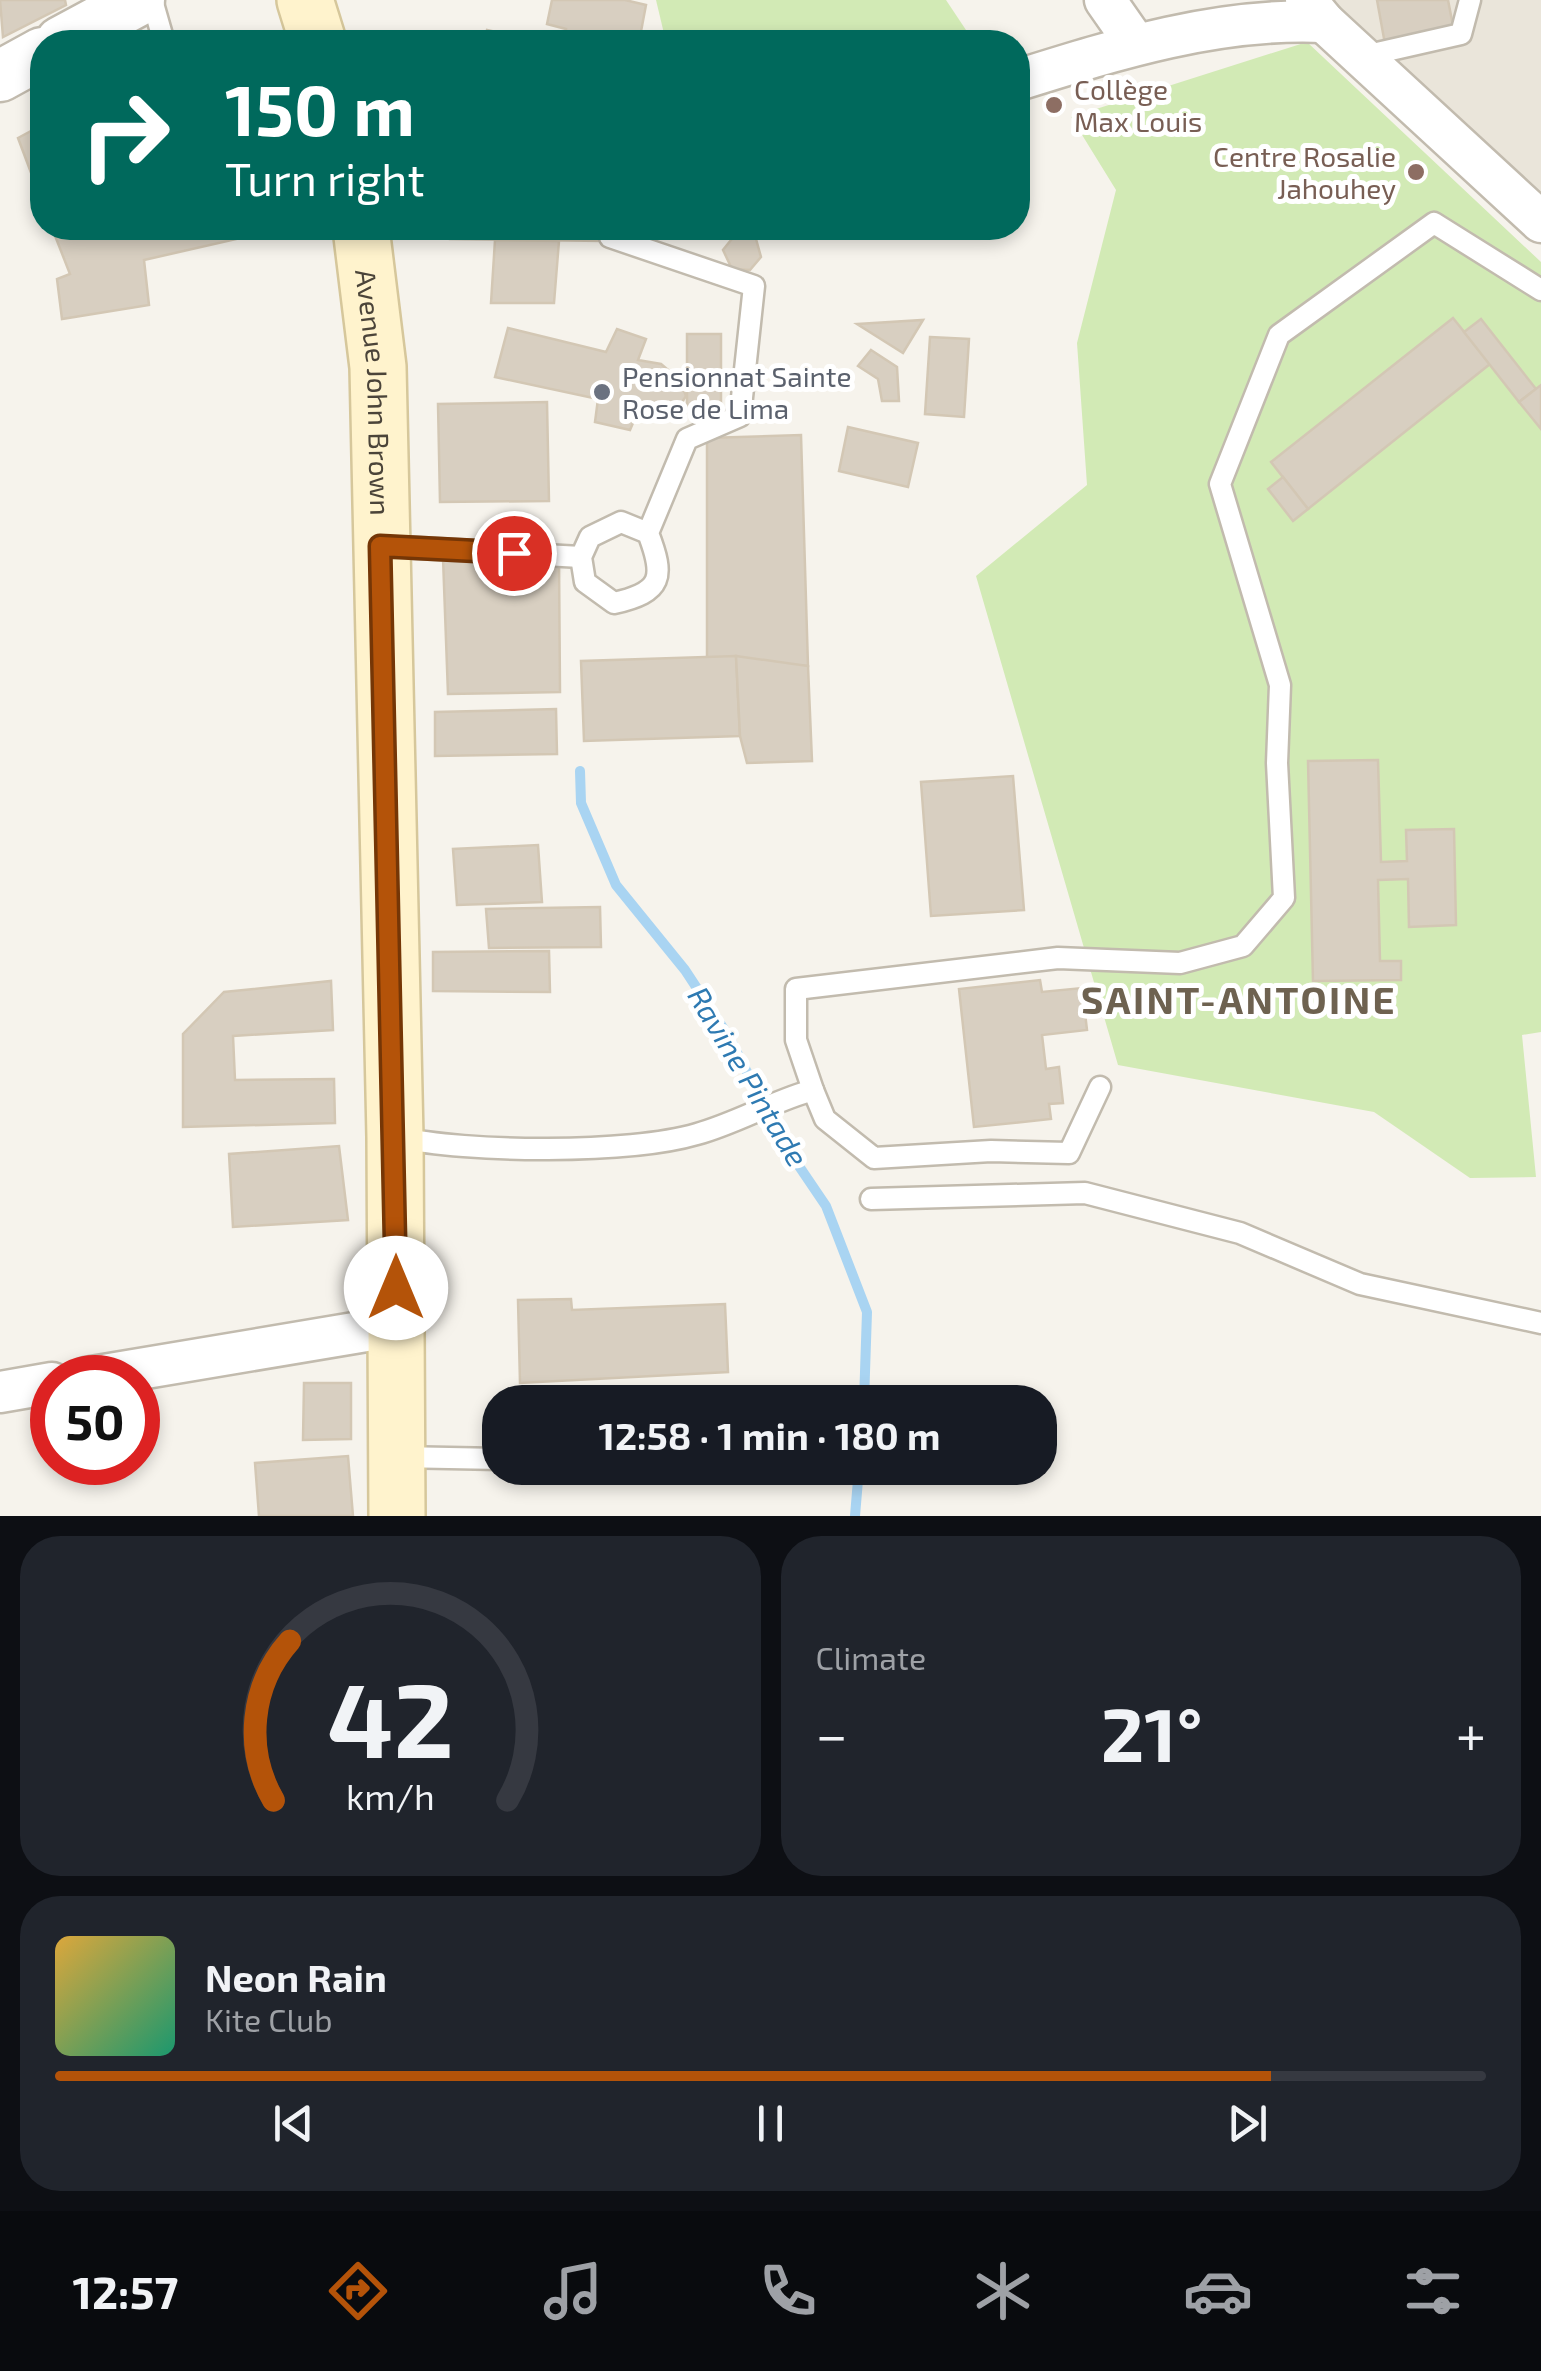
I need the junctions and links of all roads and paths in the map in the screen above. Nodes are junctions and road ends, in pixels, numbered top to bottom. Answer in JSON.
{"nodes":[{"id":1,"x":140,"y":0,"type":"edge"},
{"id":2,"x":152,"y":0,"type":"edge"},
{"id":3,"x":305,"y":0,"type":"edge"},
{"id":4,"x":1104,"y":0,"type":"edge"},
{"id":5,"x":1470,"y":0,"type":"edge"},
{"id":6,"x":1315,"y":11,"type":"edge"},
{"id":7,"x":84,"y":30,"type":"edge"},
{"id":8,"x":161,"y":30,"type":"edge"},
{"id":9,"x":314,"y":30,"type":"edge"},
{"id":10,"x":1134,"y":43,"type":"junction"},
{"id":11,"x":1364,"y":56,"type":"junction"},
{"id":12,"x":30,"y":59,"type":"edge"},
{"id":13,"x":0,"y":76,"type":"edge"},
{"id":14,"x":1030,"y":76,"type":"edge"},
{"id":15,"x":1541,"y":222,"type":"edge"},
{"id":16,"x":362,"y":240,"type":"edge"},
{"id":17,"x":619,"y":240,"type":"edge"},
{"id":18,"x":1541,"y":290,"type":"edge"},
{"id":19,"x":648,"y":533,"type":"junction"},
{"id":20,"x":380,"y":546,"type":"junction"},
{"id":21,"x":580,"y":556,"type":"junction"},
{"id":22,"x":1100,"y":1087,"type":"dead end"},
{"id":23,"x":805,"y":1092,"type":"junction"},
{"id":24,"x":395,"y":1137,"type":"junction"},
{"id":25,"x":871,"y":1198,"type":"dead end"},
{"id":26,"x":1541,"y":1323,"type":"edge"},
{"id":27,"x":396,"y":1326,"type":"junction"},
{"id":28,"x":160,"y":1366,"type":"edge"},
{"id":29,"x":30,"y":1387,"type":"edge"},
{"id":30,"x":0,"y":1392,"type":"edge"},
{"id":31,"x":396,"y":1457,"type":"junction"},
{"id":32,"x":482,"y":1459,"type":"edge"},
{"id":33,"x":397,"y":1516,"type":"edge"}],
"edges":[{"from":1,"to":7,"type":"street"},
{"from":2,"to":8,"type":"lane"},
{"from":3,"to":9,"type":"main road"},
{"from":4,"to":10,"type":"street"},
{"from":5,"to":11,"type":"lane"},
{"from":6,"to":10,"type":"street"},
{"from":6,"to":11,"type":"street"},
{"from":10,"to":14,"type":"street"},
{"from":11,"to":15,"type":"street"},
{"from":12,"to":13,"type":"street"},
{"from":16,"to":20,"type":"main road","name":"Avenue John Brown"},
{"from":17,"to":19,"type":"lane"},
{"from":18,"to":23,"type":"lane"},
{"from":19,"to":21,"type":"lane"},
{"from":19,"to":21,"type":"lane"},
{"from":20,"to":21,"type":"lane"},
{"from":20,"to":24,"type":"main road","name":"Avenue John Brown"},
{"from":22,"to":23,"type":"lane"},
{"from":23,"to":24,"type":"lane"},
{"from":24,"to":27,"type":"main road","name":"Avenue John Brown"},
{"from":25,"to":26,"type":"lane"},
{"from":27,"to":28,"type":"street"},
{"from":27,"to":31,"type":"main road","name":"Avenue John Brown"},
{"from":29,"to":30,"type":"street"},
{"from":31,"to":32,"type":"lane"},
{"from":31,"to":33,"type":"main road","name":"Avenue John Brown"}]}
